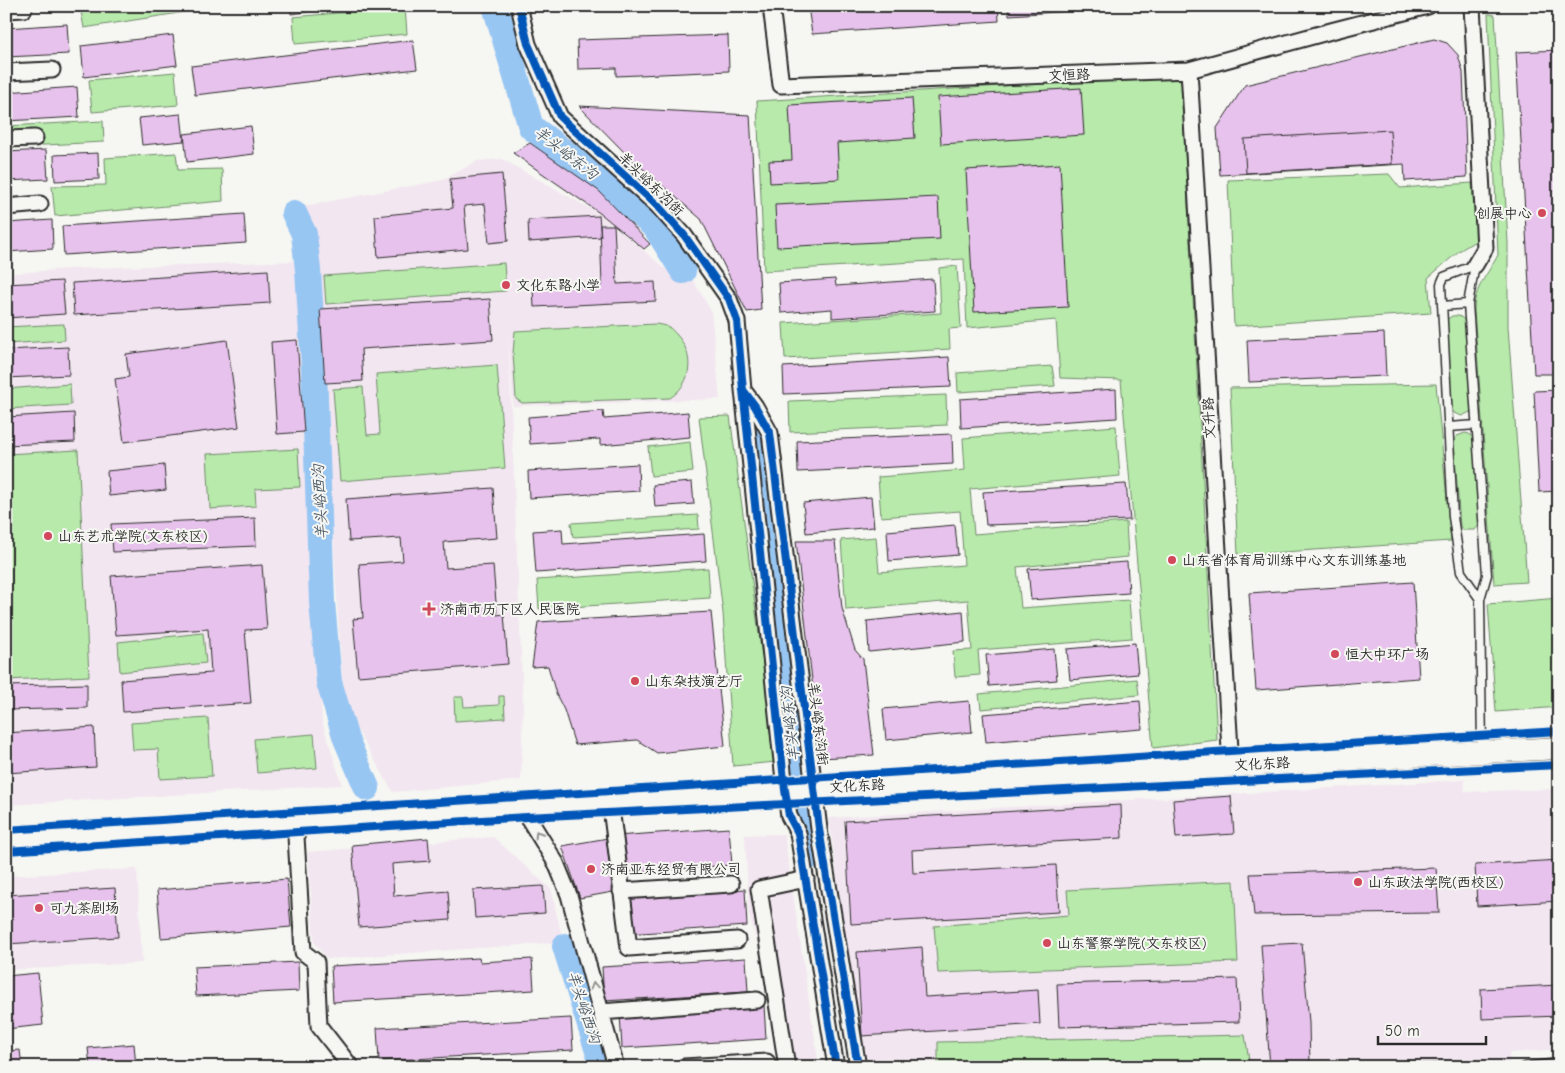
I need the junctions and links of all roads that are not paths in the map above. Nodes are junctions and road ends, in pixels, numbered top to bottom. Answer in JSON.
{"nodes":[{"id":1,"x":519,"y":6,"type":"edge"},
{"id":2,"x":771,"y":6,"type":"edge"},
{"id":3,"x":1428,"y":6,"type":"edge"},
{"id":4,"x":1472,"y":6,"type":"edge"},
{"id":5,"x":24,"y":9,"type":"dead end"},
{"id":6,"x":6,"y":10,"type":"edge"},
{"id":7,"x":52,"y":70,"type":"dead end"},
{"id":8,"x":1189,"y":70,"type":"junction"},
{"id":9,"x":6,"y":72,"type":"edge"},
{"id":10,"x":35,"y":138,"type":"dead end"},
{"id":11,"x":6,"y":140,"type":"edge"},
{"id":12,"x":40,"y":204,"type":"dead end"},
{"id":13,"x":6,"y":207,"type":"edge"},
{"id":14,"x":1475,"y":265,"type":"junction"},
{"id":15,"x":1468,"y":304,"type":"junction"},
{"id":16,"x":1442,"y":306,"type":"junction"},
{"id":17,"x":743,"y":390,"type":"junction"},
{"id":18,"x":1477,"y":425,"type":"junction"},
{"id":19,"x":1448,"y":427,"type":"junction"},
{"id":20,"x":1480,"y":599,"type":"junction"},
{"id":21,"x":1559,"y":748,"type":"edge"},
{"id":22,"x":1482,"y":752,"type":"junction"},
{"id":23,"x":1231,"y":766,"type":"junction"},
{"id":24,"x":814,"y":788,"type":"junction"},
{"id":25,"x":785,"y":790,"type":"junction"},
{"id":26,"x":610,"y":800,"type":"junction"},
{"id":27,"x":521,"y":806,"type":"junction"},
{"id":28,"x":295,"y":820,"type":"junction"},
{"id":29,"x":6,"y":838,"type":"edge"},
{"id":30,"x":806,"y":879,"type":"junction"},
{"id":31,"x":731,"y":884,"type":"dead end"},
{"id":32,"x":621,"y":891,"type":"junction"},
{"id":33,"x":737,"y":940,"type":"dead end"},
{"id":34,"x":757,"y":1000,"type":"dead end"},
{"id":35,"x":601,"y":1012,"type":"junction"},
{"id":36,"x":767,"y":1062,"type":"dead end"},
{"id":37,"x":1559,"y":1063,"type":"edge"},
{"id":38,"x":351,"y":1067,"type":"edge"},
{"id":39,"x":616,"y":1067,"type":"edge"},
{"id":40,"x":684,"y":1067,"type":"edge"},
{"id":41,"x":787,"y":1067,"type":"edge"},
{"id":42,"x":836,"y":1067,"type":"edge"},
{"id":43,"x":858,"y":1067,"type":"edge"},
{"id":44,"x":1524,"y":1067,"type":"edge"}],
"edges":[{"from":1,"to":17,"type":"street","name":"羊头峪东沟街"},
{"from":2,"to":8,"type":"street","name":"文恒路"},
{"from":3,"to":8,"type":"street","name":"文恒路"},
{"from":4,"to":14,"type":"street"},
{"from":5,"to":6,"type":"street"},
{"from":7,"to":9,"type":"street"},
{"from":8,"to":23,"type":"street","name":"文升路"},
{"from":10,"to":11,"type":"street"},
{"from":12,"to":13,"type":"street"},
{"from":14,"to":15,"type":"lane"},
{"from":14,"to":16,"type":"lane"},
{"from":15,"to":16,"type":"lane"},
{"from":15,"to":18,"type":"lane"},
{"from":16,"to":19,"type":"lane"},
{"from":17,"to":24,"type":"street","name":"羊头峪东沟街"},
{"from":17,"to":25,"type":"street","name":"羊头峪东沟街"},
{"from":18,"to":19,"type":"lane"},
{"from":18,"to":20,"type":"lane"},
{"from":19,"to":20,"type":"lane"},
{"from":20,"to":22,"type":"lane"},
{"from":21,"to":22,"type":"main road","name":"文化东路"},
{"from":22,"to":23,"type":"main road","name":"文化东路"},
{"from":23,"to":24,"type":"main road","name":"文化东路"},
{"from":24,"to":25,"type":"main road","name":"文化东路"},
{"from":24,"to":43,"type":"street","name":"羊头峪东沟街"},
{"from":25,"to":26,"type":"main road","name":"文化东路"},
{"from":25,"to":30,"type":"street","name":"羊头峪东沟街"},
{"from":26,"to":27,"type":"main road","name":"文化东路"},
{"from":26,"to":32,"type":"street"},
{"from":27,"to":28,"type":"main road","name":"文化东路"},
{"from":35,"to":27,"type":"street","one_way":true},
{"from":28,"to":29,"type":"main road","name":"文化东路"},
{"from":28,"to":38,"type":"street"},
{"from":30,"to":41,"type":"street"},
{"from":30,"to":42,"type":"street","name":"羊头峪东沟街"},
{"from":31,"to":32,"type":"street"},
{"from":32,"to":33,"type":"street"},
{"from":34,"to":35,"type":"street"},
{"from":35,"to":39,"type":"street"},
{"from":36,"to":40,"type":"street"},
{"from":37,"to":44,"type":"lane"}]}
